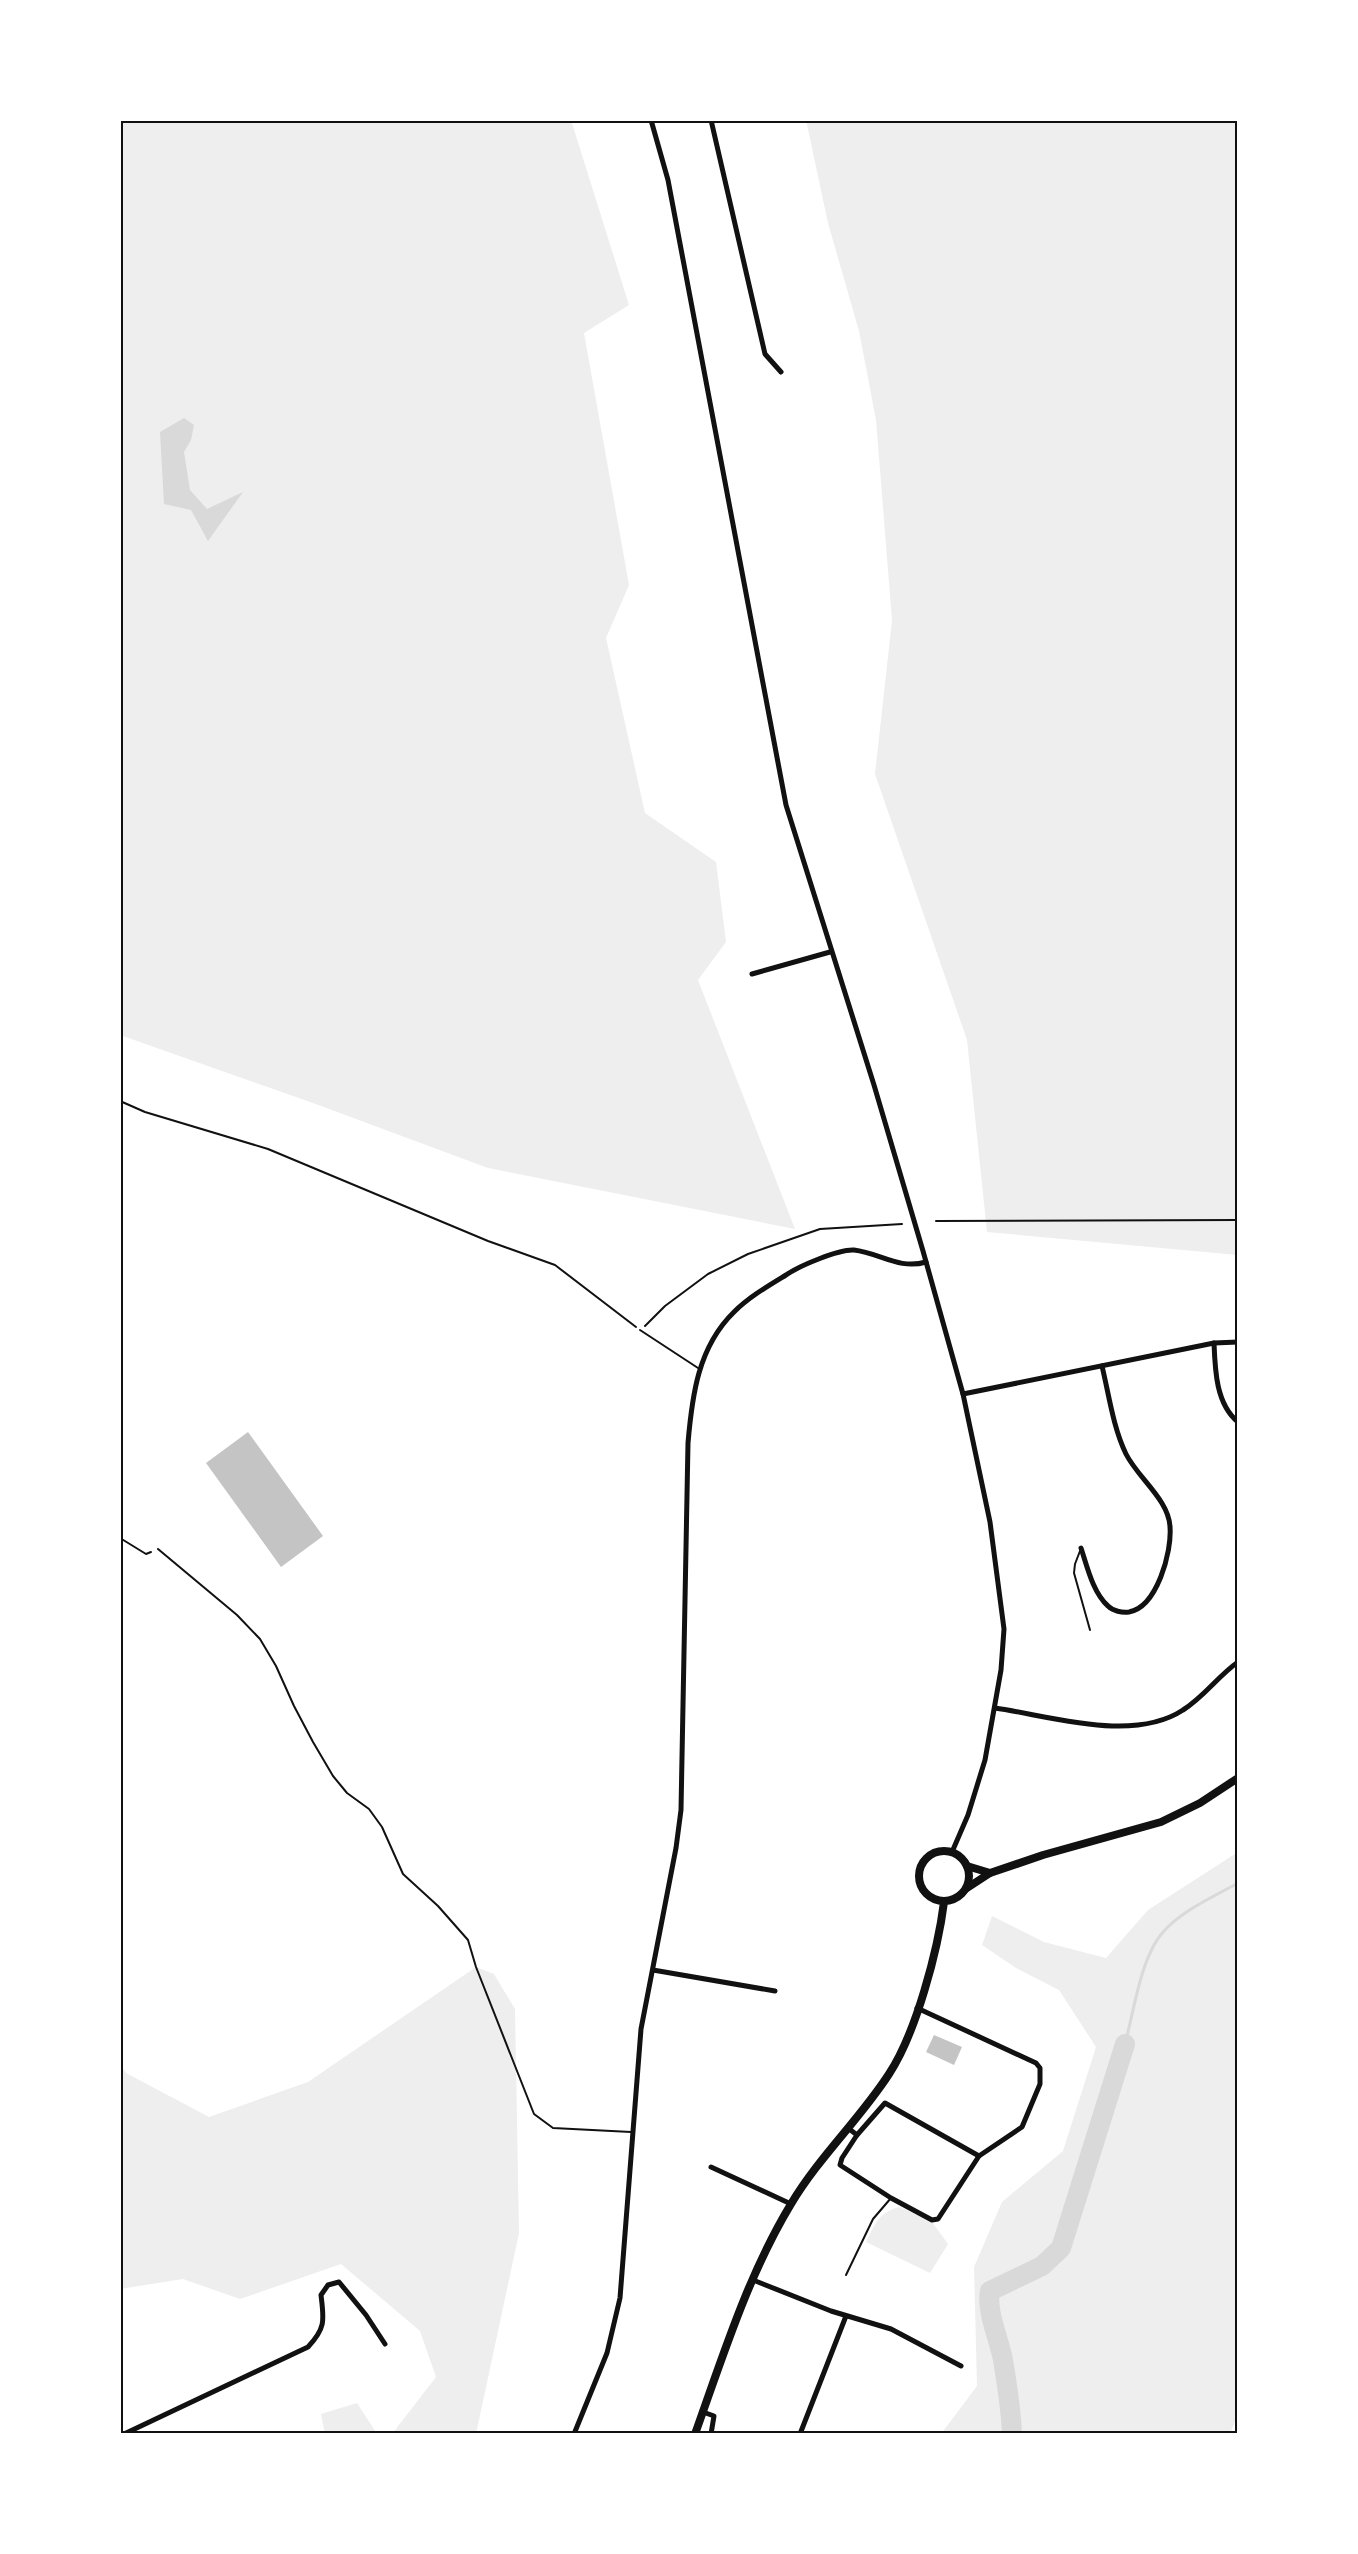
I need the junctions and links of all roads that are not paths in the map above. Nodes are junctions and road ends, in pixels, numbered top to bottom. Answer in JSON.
{"nodes":[{"id":1,"x":651,"y":120,"type":"edge"},
{"id":2,"x":711,"y":120,"type":"edge"},
{"id":3,"x":781,"y":372,"type":"dead end"},
{"id":4,"x":830,"y":952,"type":"junction"},
{"id":5,"x":752,"y":974,"type":"dead end"},
{"id":6,"x":926,"y":1262,"type":"junction"},
{"id":7,"x":640,"y":1330,"type":"road end"},
{"id":8,"x":1238,"y":1342,"type":"edge"},
{"id":9,"x":1214,"y":1343,"type":"junction"},
{"id":10,"x":1102,"y":1366,"type":"junction"},
{"id":11,"x":699,"y":1369,"type":"junction"},
{"id":12,"x":963,"y":1394,"type":"junction"},
{"id":13,"x":1238,"y":1422,"type":"edge"},
{"id":14,"x":1081,"y":1548,"type":"joint"},
{"id":15,"x":158,"y":1549,"type":"road end"},
{"id":16,"x":1090,"y":1630,"type":"dead end"},
{"id":17,"x":1238,"y":1662,"type":"edge"},
{"id":18,"x":995,"y":1708,"type":"junction"},
{"id":19,"x":1238,"y":1778,"type":"edge"},
{"id":20,"x":952,"y":1852,"type":"junction"},
{"id":21,"x":967,"y":1866,"type":"junction"},
{"id":22,"x":990,"y":1873,"type":"junction"},
{"id":23,"x":967,"y":1888,"type":"junction"},
{"id":24,"x":944,"y":1902,"type":"junction"},
{"id":25,"x":653,"y":1970,"type":"junction"},
{"id":26,"x":775,"y":1991,"type":"dead end"},
{"id":27,"x":917,"y":2008,"type":"junction"},
{"id":28,"x":848,"y":2128,"type":"junction"},
{"id":29,"x":632,"y":2132,"type":"junction"},
{"id":30,"x":857,"y":2135,"type":"junction"},
{"id":31,"x":979,"y":2156,"type":"junction"},
{"id":32,"x":711,"y":2167,"type":"dead end"},
{"id":33,"x":891,"y":2198,"type":"junction"},
{"id":34,"x":790,"y":2204,"type":"junction"},
{"id":35,"x":846,"y":2275,"type":"dead end"},
{"id":36,"x":753,"y":2280,"type":"junction"},
{"id":37,"x":846,"y":2316,"type":"junction"},
{"id":38,"x":385,"y":2344,"type":"dead end"},
{"id":39,"x":961,"y":2366,"type":"dead end"},
{"id":40,"x":703,"y":2412,"type":"junction"},
{"id":41,"x":124,"y":2434,"type":"edge"},
{"id":42,"x":574,"y":2434,"type":"edge"},
{"id":43,"x":695,"y":2434,"type":"edge"},
{"id":44,"x":711,"y":2434,"type":"edge"},
{"id":45,"x":800,"y":2434,"type":"edge"}],
"edges":[{"from":1,"to":4,"type":"street"},
{"from":2,"to":3,"type":"street"},
{"from":4,"to":5,"type":"street"},
{"from":4,"to":6,"type":"street"},
{"from":6,"to":11,"type":"street"},
{"from":6,"to":12,"type":"street"},
{"from":7,"to":11,"type":"lane"},
{"from":8,"to":9,"type":"street"},
{"from":9,"to":10,"type":"street"},
{"from":9,"to":13,"type":"street"},
{"from":10,"to":12,"type":"street"},
{"from":10,"to":14,"type":"street"},
{"from":11,"to":25,"type":"street"},
{"from":12,"to":18,"type":"street"},
{"from":14,"to":16,"type":"lane"},
{"from":15,"to":29,"type":"lane"},
{"from":17,"to":18,"type":"street"},
{"from":18,"to":20,"type":"street"},
{"from":19,"to":22,"type":"main road"},
{"from":20,"to":21,"type":"main road"},
{"from":20,"to":24,"type":"main road"},
{"from":21,"to":22,"type":"main road"},
{"from":21,"to":23,"type":"main road"},
{"from":22,"to":23,"type":"main road"},
{"from":23,"to":24,"type":"main road"},
{"from":24,"to":27,"type":"main road"},
{"from":25,"to":26,"type":"street"},
{"from":25,"to":29,"type":"street"},
{"from":27,"to":28,"type":"main road"},
{"from":27,"to":31,"type":"street"},
{"from":28,"to":30,"type":"street"},
{"from":28,"to":34,"type":"main road"},
{"from":29,"to":42,"type":"street"},
{"from":30,"to":31,"type":"street"},
{"from":30,"to":33,"type":"street"},
{"from":31,"to":33,"type":"street"},
{"from":32,"to":34,"type":"street"},
{"from":33,"to":35,"type":"lane"},
{"from":34,"to":36,"type":"main road"},
{"from":36,"to":37,"type":"street"},
{"from":36,"to":40,"type":"main road"},
{"from":37,"to":39,"type":"street"},
{"from":37,"to":45,"type":"street"},
{"from":38,"to":41,"type":"street"},
{"from":40,"to":43,"type":"main road"},
{"from":40,"to":44,"type":"street"}]}
